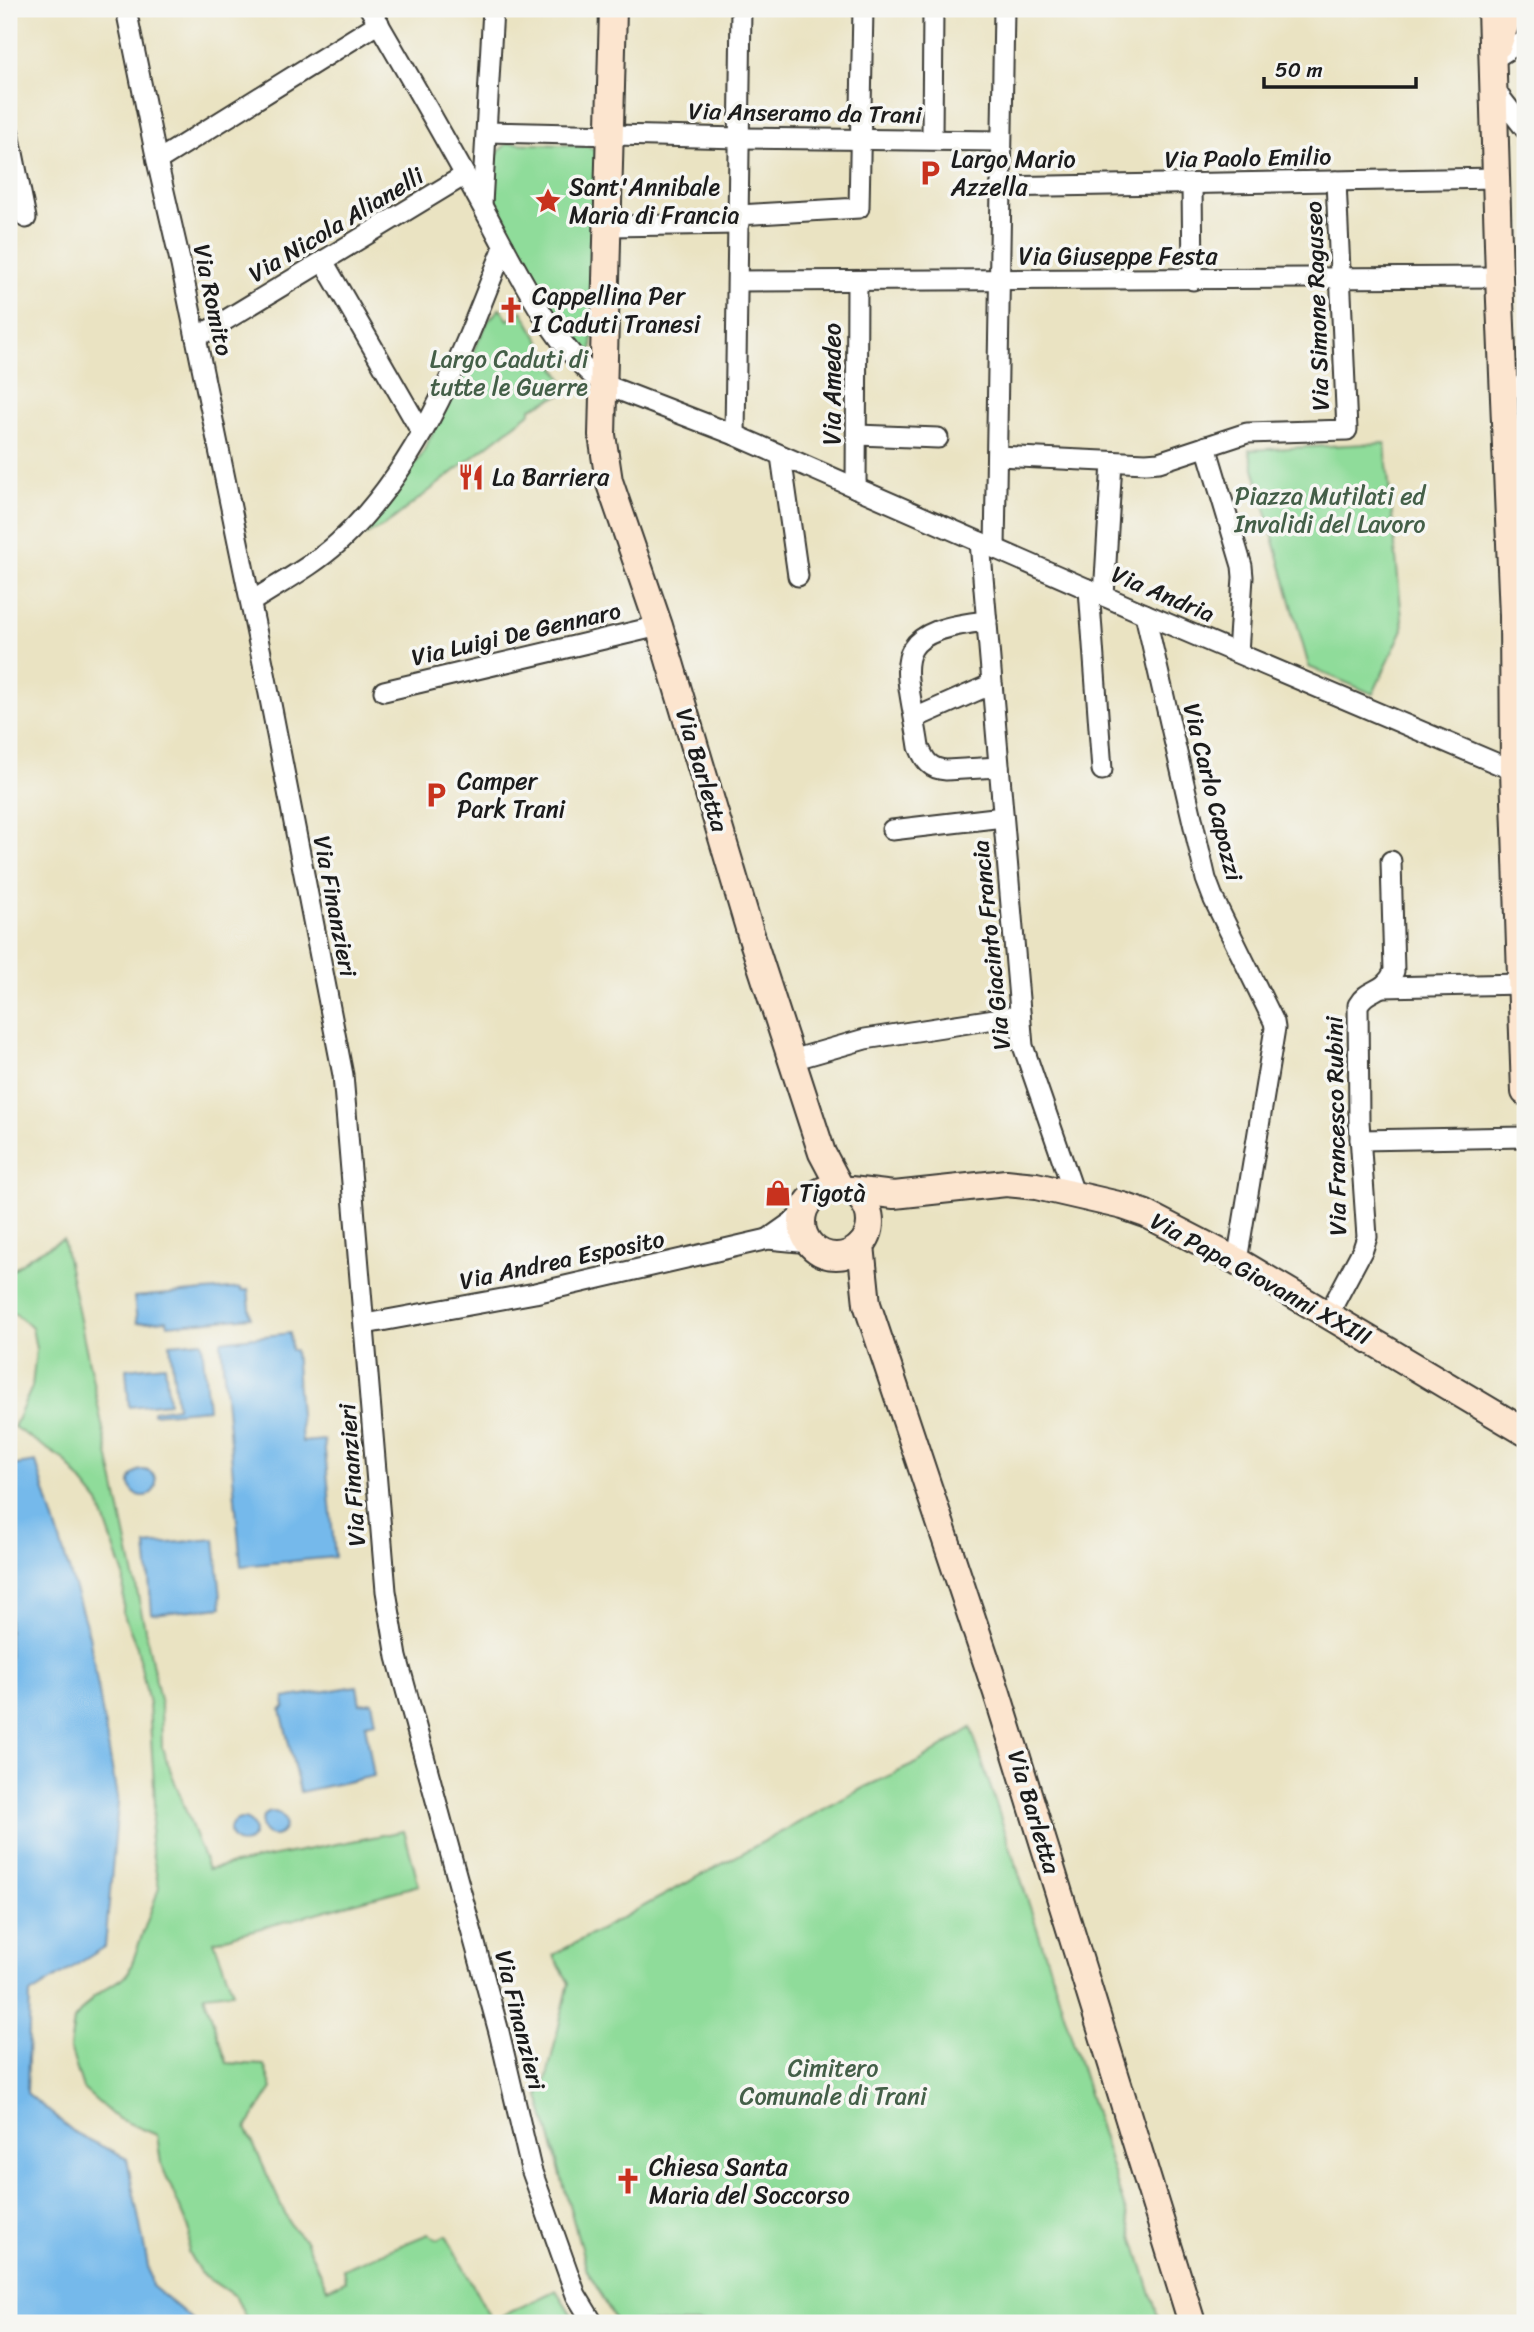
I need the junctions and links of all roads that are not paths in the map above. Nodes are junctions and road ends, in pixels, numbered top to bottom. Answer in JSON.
{"nodes":[{"id":1,"x":126,"y":9,"type":"edge"},
{"id":2,"x":493,"y":9,"type":"edge"},
{"id":3,"x":613,"y":9,"type":"edge"},
{"id":4,"x":741,"y":9,"type":"edge"},
{"id":5,"x":863,"y":9,"type":"edge"},
{"id":6,"x":933,"y":9,"type":"edge"},
{"id":7,"x":1004,"y":9,"type":"edge"},
{"id":8,"x":1491,"y":9,"type":"edge"},
{"id":9,"x":1514,"y":9,"type":"edge"},
{"id":10,"x":374,"y":16,"type":"edge"},
{"id":11,"x":1525,"y":42,"type":"edge"},
{"id":12,"x":1492,"y":60,"type":"junction"},
{"id":13,"x":1493,"y":88,"type":"junction"},
{"id":14,"x":1525,"y":129,"type":"edge"},
{"id":15,"x":487,"y":132,"type":"junction"},
{"id":16,"x":9,"y":133,"type":"edge"},
{"id":17,"x":609,"y":135,"type":"junction"},
{"id":18,"x":740,"y":138,"type":"junction"},
{"id":19,"x":860,"y":139,"type":"junction"},
{"id":20,"x":932,"y":139,"type":"junction"},
{"id":21,"x":1000,"y":141,"type":"junction"},
{"id":22,"x":157,"y":161,"type":"junction"},
{"id":23,"x":465,"y":175,"type":"junction"},
{"id":24,"x":1496,"y":178,"type":"junction"},
{"id":25,"x":1336,"y":181,"type":"junction"},
{"id":26,"x":1192,"y":184,"type":"junction"},
{"id":27,"x":1000,"y":187,"type":"junction"},
{"id":28,"x":482,"y":205,"type":"junction"},
{"id":29,"x":26,"y":218,"type":"dead end"},
{"id":30,"x":739,"y":220,"type":"junction"},
{"id":31,"x":609,"y":226,"type":"junction"},
{"id":32,"x":504,"y":247,"type":"junction"},
{"id":33,"x":323,"y":261,"type":"junction"},
{"id":34,"x":1499,"y":277,"type":"junction"},
{"id":35,"x":1341,"y":278,"type":"junction"},
{"id":36,"x":1193,"y":279,"type":"junction"},
{"id":37,"x":858,"y":281,"type":"junction"},
{"id":38,"x":1000,"y":281,"type":"junction"},
{"id":39,"x":738,"y":282,"type":"junction"},
{"id":40,"x":196,"y":338,"type":"junction"},
{"id":41,"x":603,"y":384,"type":"junction"},
{"id":42,"x":1514,"y":387,"type":"edge"},
{"id":43,"x":422,"y":433,"type":"junction"},
{"id":44,"x":735,"y":435,"type":"junction"},
{"id":45,"x":856,"y":435,"type":"junction"},
{"id":46,"x":937,"y":438,"type":"dead end"},
{"id":47,"x":1206,"y":446,"type":"junction"},
{"id":48,"x":781,"y":456,"type":"junction"},
{"id":49,"x":997,"y":456,"type":"junction"},
{"id":50,"x":1112,"y":462,"type":"junction"},
{"id":51,"x":856,"y":488,"type":"junction"},
{"id":52,"x":1517,"y":523,"type":"edge"},
{"id":53,"x":988,"y":545,"type":"junction"},
{"id":54,"x":798,"y":576,"type":"dead end"},
{"id":55,"x":1096,"y":592,"type":"junction"},
{"id":56,"x":251,"y":602,"type":"junction"},
{"id":57,"x":1145,"y":614,"type":"junction"},
{"id":58,"x":1519,"y":615,"type":"edge"},
{"id":59,"x":987,"y":621,"type":"junction"},
{"id":60,"x":659,"y":626,"type":"junction"},
{"id":61,"x":1238,"y":653,"type":"junction"},
{"id":62,"x":992,"y":684,"type":"junction"},
{"id":63,"x":384,"y":691,"type":"dead end"},
{"id":64,"x":915,"y":718,"type":"junction"},
{"id":65,"x":999,"y":767,"type":"junction"},
{"id":66,"x":1102,"y":770,"type":"dead end"},
{"id":67,"x":1520,"y":773,"type":"edge"},
{"id":68,"x":1003,"y":817,"type":"junction"},
{"id":69,"x":892,"y":830,"type":"dead end"},
{"id":70,"x":1391,"y":861,"type":"dead end"},
{"id":71,"x":1522,"y":984,"type":"junction"},
{"id":72,"x":1382,"y":987,"type":"junction"},
{"id":73,"x":1020,"y":1015,"type":"junction"},
{"id":74,"x":792,"y":1060,"type":"junction"},
{"id":75,"x":1525,"y":1091,"type":"edge"},
{"id":76,"x":1525,"y":1137,"type":"edge"},
{"id":77,"x":1360,"y":1140,"type":"junction"},
{"id":78,"x":836,"y":1190,"type":"junction"},
{"id":79,"x":1074,"y":1193,"type":"junction"},
{"id":80,"x":894,"y":1195,"type":"junction"},
{"id":81,"x":870,"y":1215,"type":"junction"},
{"id":82,"x":802,"y":1216,"type":"junction"},
{"id":83,"x":768,"y":1239,"type":"junction"},
{"id":84,"x":810,"y":1243,"type":"junction"},
{"id":85,"x":861,"y":1245,"type":"junction"},
{"id":86,"x":835,"y":1256,"type":"junction"},
{"id":87,"x":1237,"y":1261,"type":"junction"},
{"id":88,"x":867,"y":1304,"type":"junction"},
{"id":89,"x":1328,"y":1315,"type":"junction"},
{"id":90,"x":365,"y":1324,"type":"junction"},
{"id":91,"x":1525,"y":1432,"type":"edge"},
{"id":92,"x":593,"y":2323,"type":"edge"},
{"id":93,"x":1192,"y":2323,"type":"edge"}],
"edges":[{"from":1,"to":22,"type":"street","name":"Via Romito"},
{"from":2,"to":15,"type":"street"},
{"from":3,"to":17,"type":"street","name":"Via Barletta"},
{"from":4,"to":18,"type":"street"},
{"from":5,"to":19,"type":"street"},
{"from":6,"to":20,"type":"street"},
{"from":7,"to":21,"type":"street","name":"Via Giacinto Francia"},
{"from":8,"to":12,"type":"street"},
{"from":9,"to":12,"type":"street"},
{"from":10,"to":22,"type":"street"},
{"from":10,"to":23,"type":"street"},
{"from":11,"to":12,"type":"street"},
{"from":12,"to":13,"type":"street"},
{"from":13,"to":14,"type":"street"},
{"from":13,"to":24,"type":"street"},
{"from":15,"to":17,"type":"street","name":"Via Anseramo da Trani"},
{"from":15,"to":28,"type":"street"},
{"from":16,"to":29,"type":"street"},
{"from":17,"to":18,"type":"street","name":"Via Anseramo da Trani"},
{"from":17,"to":31,"type":"street","name":"Via Barletta"},
{"from":18,"to":19,"type":"street","name":"Via Anseramo da Trani"},
{"from":18,"to":30,"type":"street"},
{"from":19,"to":20,"type":"street","name":"Via Anseramo da Trani"},
{"from":19,"to":30,"type":"street"},
{"from":20,"to":21,"type":"street","name":"Via Anseramo da Trani"},
{"from":21,"to":27,"type":"street","name":"Via Giacinto Francia"},
{"from":22,"to":40,"type":"street","name":"Via Romito"},
{"from":23,"to":28,"type":"street"},
{"from":23,"to":33,"type":"street","name":"Via Nicola Alianelli"},
{"from":24,"to":25,"type":"street","name":"Via Paolo Emilio"},
{"from":24,"to":34,"type":"street"},
{"from":25,"to":26,"type":"street","name":"Via Paolo Emilio"},
{"from":25,"to":35,"type":"street","name":"Via Simone Raguseo"},
{"from":26,"to":27,"type":"street","name":"Via Paolo Emilio"},
{"from":26,"to":36,"type":"street"},
{"from":27,"to":38,"type":"street","name":"Via Giacinto Francia"},
{"from":28,"to":32,"type":"street"},
{"from":30,"to":31,"type":"street"},
{"from":30,"to":39,"type":"street"},
{"from":31,"to":41,"type":"street","name":"Via Barletta"},
{"from":32,"to":41,"type":"street"},
{"from":32,"to":43,"type":"street"},
{"from":33,"to":40,"type":"street","name":"Via Nicola Alianelli"},
{"from":33,"to":43,"type":"street"},
{"from":34,"to":35,"type":"street","name":"Via Giuseppe Festa"},
{"from":34,"to":42,"type":"street"},
{"from":35,"to":36,"type":"street","name":"Via Giuseppe Festa"},
{"from":35,"to":47,"type":"street","name":"Via Simone Raguseo"},
{"from":36,"to":38,"type":"street","name":"Via Giuseppe Festa"},
{"from":37,"to":38,"type":"street","name":"Via Giuseppe Festa"},
{"from":37,"to":39,"type":"street","name":"Via Giuseppe Festa"},
{"from":37,"to":45,"type":"street","name":"Via Amedeo"},
{"from":38,"to":49,"type":"street","name":"Via Giacinto Francia"},
{"from":39,"to":44,"type":"street"},
{"from":40,"to":56,"type":"street","name":"Via Romito"},
{"from":41,"to":44,"type":"street","name":"Via Andria"},
{"from":41,"to":60,"type":"street","name":"Via Barletta"},
{"from":42,"to":52,"type":"street"},
{"from":43,"to":56,"type":"street"},
{"from":44,"to":48,"type":"street","name":"Via Andria"},
{"from":45,"to":46,"type":"street"},
{"from":45,"to":51,"type":"street","name":"Via Amedeo"},
{"from":47,"to":50,"type":"street"},
{"from":47,"to":61,"type":"street"},
{"from":48,"to":51,"type":"street","name":"Via Andria"},
{"from":48,"to":54,"type":"street"},
{"from":49,"to":50,"type":"street"},
{"from":49,"to":53,"type":"street","name":"Via Giacinto Francia"},
{"from":50,"to":55,"type":"street"},
{"from":51,"to":53,"type":"street","name":"Via Andria"},
{"from":52,"to":58,"type":"street"},
{"from":53,"to":55,"type":"street","name":"Via Andria"},
{"from":53,"to":59,"type":"street","name":"Via Giacinto Francia"},
{"from":55,"to":57,"type":"street","name":"Via Andria"},
{"from":55,"to":66,"type":"street"},
{"from":56,"to":90,"type":"street","name":"Via Finanzieri"},
{"from":57,"to":61,"type":"street","name":"Via Andria"},
{"from":57,"to":87,"type":"street","name":"Via Carlo Capozzi"},
{"from":58,"to":67,"type":"street"},
{"from":59,"to":62,"type":"street","name":"Via Giacinto Francia"},
{"from":59,"to":64,"type":"street"},
{"from":60,"to":63,"type":"street","name":"Via Luigi De Gennaro"},
{"from":60,"to":74,"type":"street","name":"Via Barletta"},
{"from":61,"to":67,"type":"street","name":"Via Andria"},
{"from":62,"to":64,"type":"street"},
{"from":62,"to":65,"type":"street","name":"Via Giacinto Francia"},
{"from":64,"to":65,"type":"street"},
{"from":65,"to":68,"type":"street","name":"Via Giacinto Francia"},
{"from":67,"to":71,"type":"street"},
{"from":68,"to":69,"type":"street"},
{"from":68,"to":73,"type":"street","name":"Via Giacinto Francia"},
{"from":70,"to":72,"type":"street","name":"Via Francesco Rubini"},
{"from":71,"to":72,"type":"street"},
{"from":71,"to":75,"type":"street"},
{"from":72,"to":77,"type":"street","name":"Via Francesco Rubini"},
{"from":73,"to":74,"type":"street"},
{"from":73,"to":79,"type":"street","name":"Via Giacinto Francia"},
{"from":74,"to":78,"type":"street","name":"Via Barletta"},
{"from":76,"to":77,"type":"street"},
{"from":77,"to":89,"type":"street","name":"Via Francesco Rubini"},
{"from":78,"to":80,"type":"street","name":"Via Papa Giovanni XXIII"},
{"from":78,"to":81,"type":"street"},
{"from":78,"to":82,"type":"street","name":"Via Barletta"},
{"from":79,"to":80,"type":"street","name":"Via Papa Giovanni XXIII"},
{"from":79,"to":87,"type":"street","name":"Via Papa Giovanni XXIII"},
{"from":80,"to":81,"type":"street"},
{"from":81,"to":85,"type":"street","name":"Via Barletta"},
{"from":82,"to":83,"type":"street","name":"Via Andrea Esposito"},
{"from":82,"to":84,"type":"street"},
{"from":83,"to":84,"type":"street","name":"Via Andrea Esposito"},
{"from":83,"to":90,"type":"street","name":"Via Andrea Esposito"},
{"from":84,"to":86,"type":"street","name":"Via Barletta"},
{"from":85,"to":86,"type":"street"},
{"from":85,"to":88,"type":"street","name":"Via Barletta"},
{"from":86,"to":88,"type":"street","name":"Via Barletta"},
{"from":87,"to":89,"type":"street","name":"Via Papa Giovanni XXIII"},
{"from":88,"to":93,"type":"street","name":"Via Barletta"},
{"from":89,"to":91,"type":"street","name":"Via Papa Giovanni XXIII"},
{"from":90,"to":92,"type":"street","name":"Via Finanzieri"}]}
